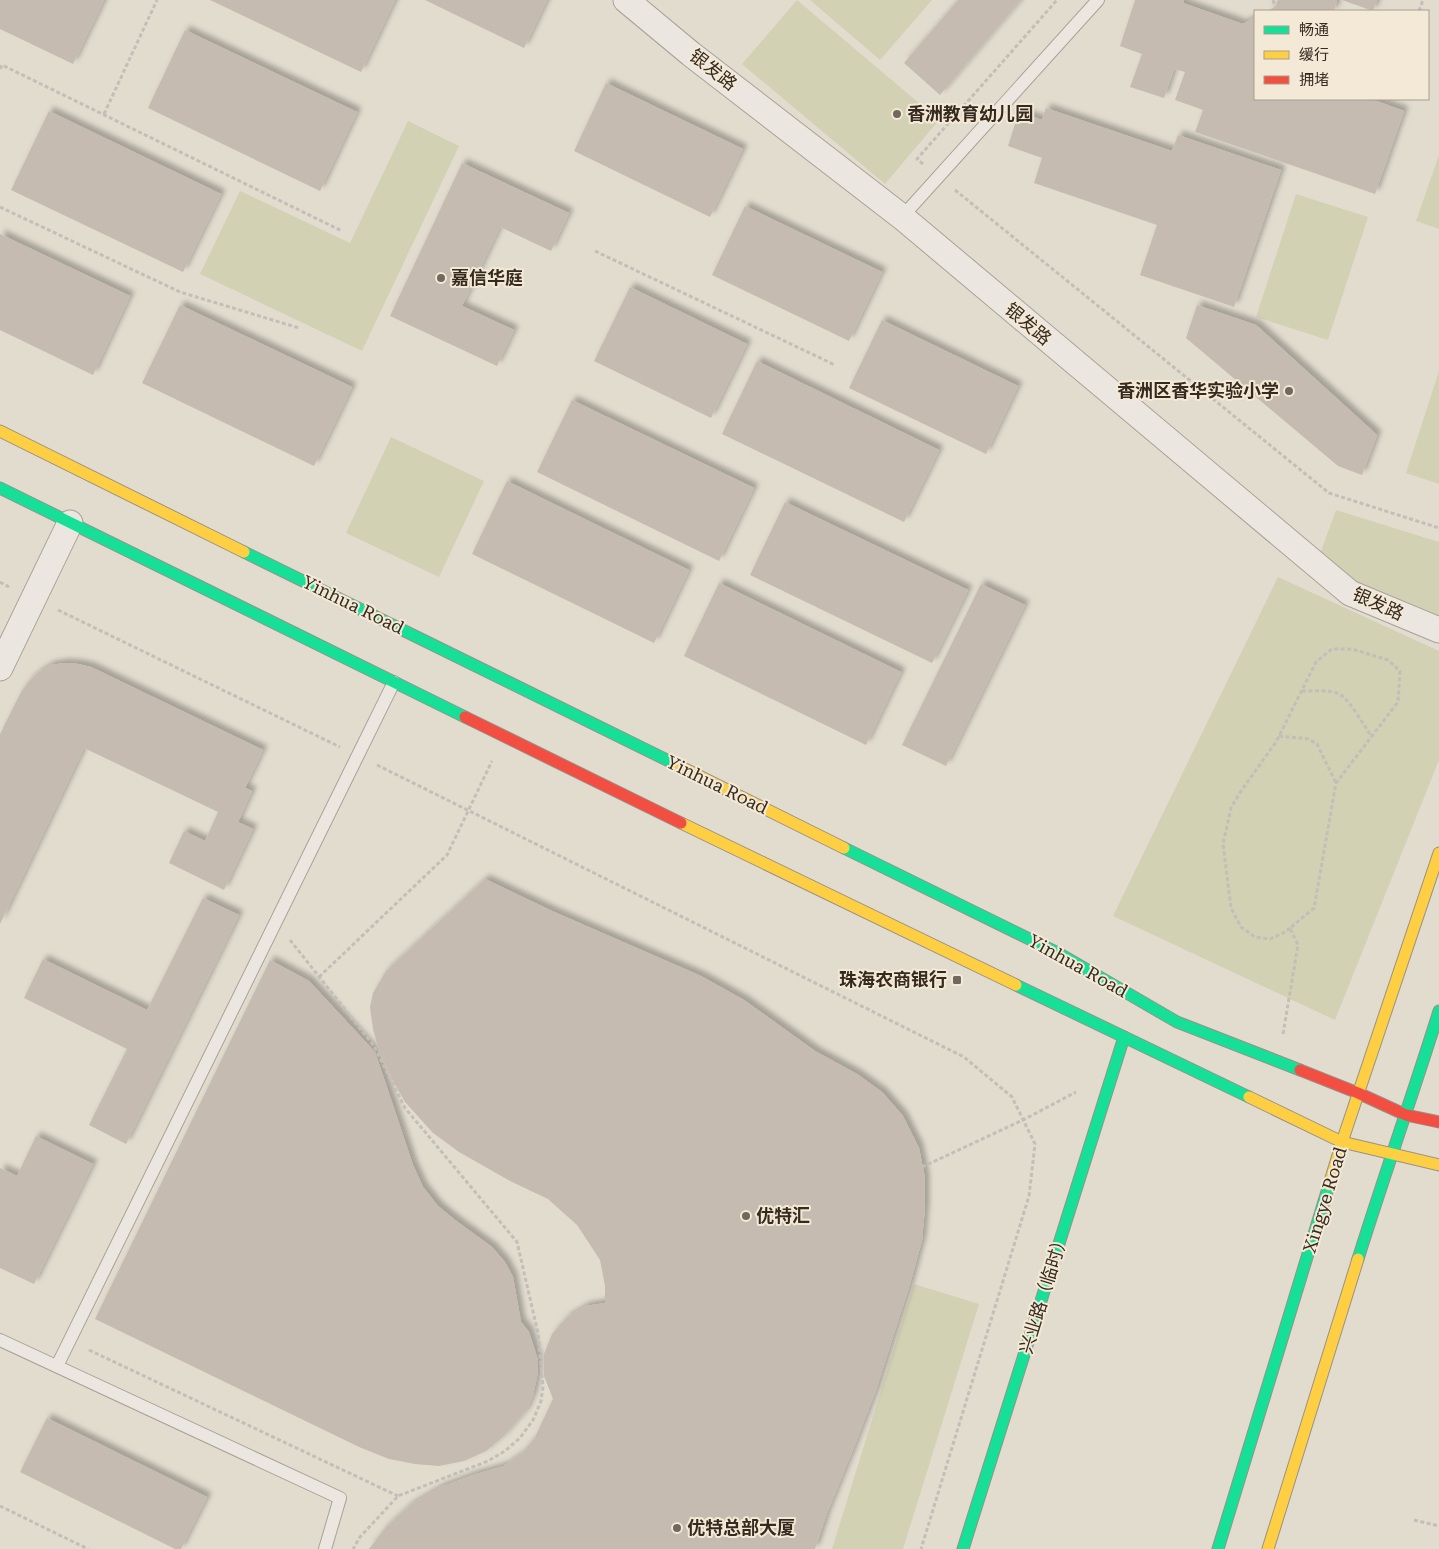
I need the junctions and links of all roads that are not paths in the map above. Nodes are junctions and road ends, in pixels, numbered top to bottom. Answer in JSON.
{"nodes":[{"id":1,"x":626,"y":0,"type":"edge"},
{"id":2,"x":1098,"y":0,"type":"edge"},
{"id":3,"x":902,"y":217,"type":"junction"},
{"id":4,"x":0,"y":431,"type":"edge"},
{"id":5,"x":0,"y":488,"type":"edge"},
{"id":6,"x":70,"y":523,"type":"junction"},
{"id":7,"x":1439,"y":630,"type":"edge"},
{"id":8,"x":0,"y":668,"type":"edge"},
{"id":9,"x":394,"y":682,"type":"junction"},
{"id":10,"x":1439,"y":853,"type":"edge"},
{"id":11,"x":1439,"y":1012,"type":"edge"},
{"id":12,"x":1124,"y":1037,"type":"junction"},
{"id":13,"x":1358,"y":1093,"type":"junction"},
{"id":14,"x":1406,"y":1115,"type":"junction"},
{"id":15,"x":1439,"y":1122,"type":"edge"},
{"id":16,"x":1342,"y":1142,"type":"junction"},
{"id":17,"x":1391,"y":1154,"type":"junction"},
{"id":18,"x":1439,"y":1165,"type":"edge"},
{"id":19,"x":0,"y":1340,"type":"edge"},
{"id":20,"x":57,"y":1366,"type":"junction"},
{"id":21,"x":325,"y":1549,"type":"edge"},
{"id":22,"x":963,"y":1549,"type":"edge"},
{"id":23,"x":1218,"y":1549,"type":"edge"},
{"id":24,"x":1268,"y":1549,"type":"edge"}],
"edges":[{"from":1,"to":3,"type":"street","name":"银发路"},
{"from":2,"to":3,"type":"lane"},
{"from":3,"to":7,"type":"street","name":"银发路"},
{"from":4,"to":13,"type":"main road","name":"Yinhua Road"},
{"from":5,"to":6,"type":"main road"},
{"from":6,"to":8,"type":"street"},
{"from":6,"to":9,"type":"main road"},
{"from":9,"to":12,"type":"main road"},
{"from":9,"to":20,"type":"lane"},
{"from":10,"to":13,"type":"main road","name":"Xingye Road"},
{"from":11,"to":14,"type":"main road"},
{"from":12,"to":16,"type":"main road"},
{"from":12,"to":22,"type":"main road","name":"兴业路（临时）"},
{"from":13,"to":14,"type":"main road","name":"Yinhua Road"},
{"from":13,"to":16,"type":"main road","name":"Xingye Road"},
{"from":14,"to":15,"type":"main road","name":"Yinhua Road"},
{"from":14,"to":17,"type":"main road"},
{"from":16,"to":17,"type":"main road"},
{"from":16,"to":23,"type":"main road","name":"Xingye Road"},
{"from":17,"to":18,"type":"main road"},
{"from":17,"to":24,"type":"main road"},
{"from":19,"to":20,"type":"lane"},
{"from":20,"to":21,"type":"lane"}]}
